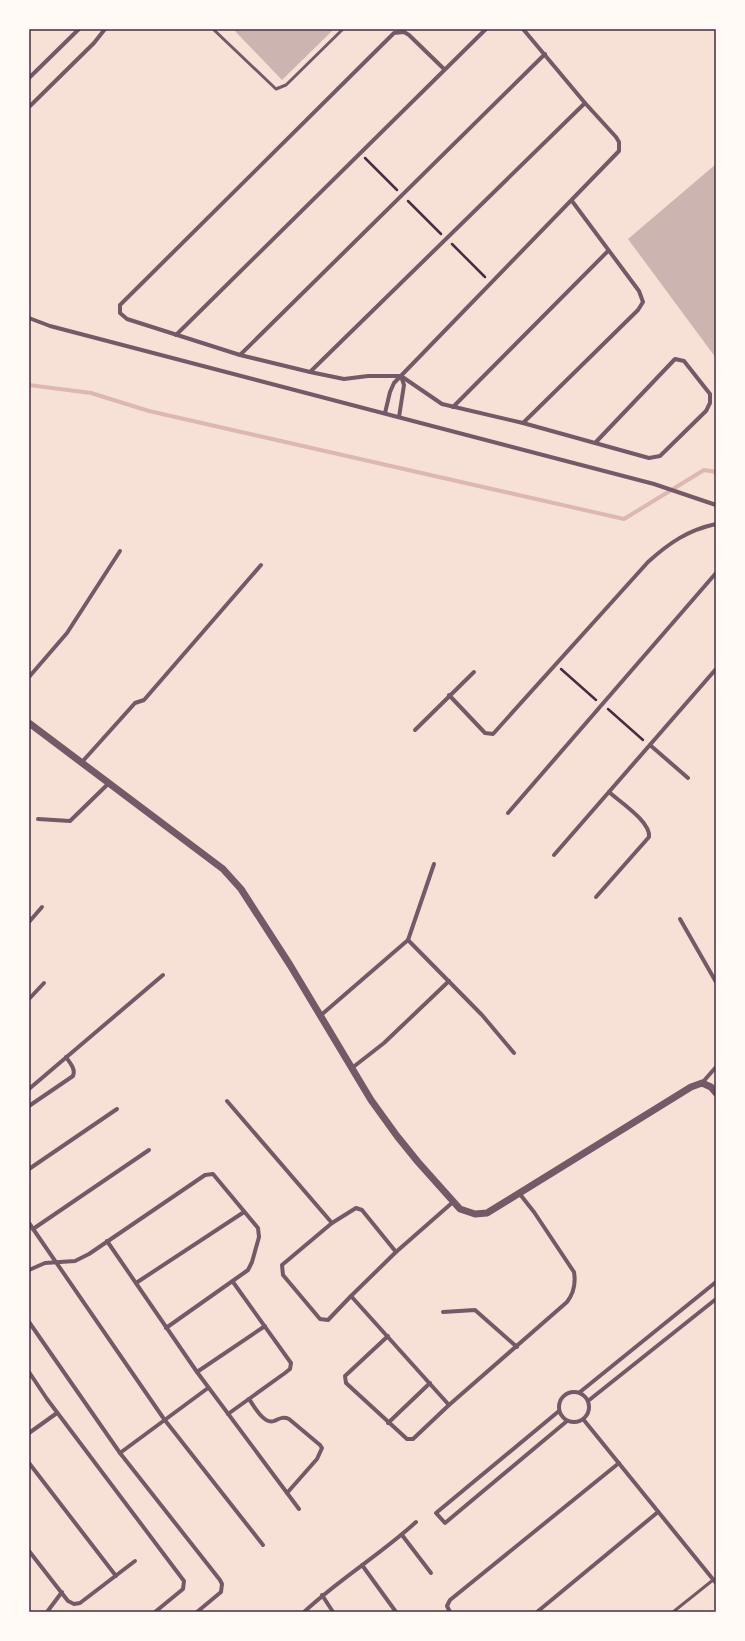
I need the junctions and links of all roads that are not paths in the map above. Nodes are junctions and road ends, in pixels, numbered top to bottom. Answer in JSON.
{"nodes":[{"id":1,"x":79,"y":29,"type":"edge"},
{"id":2,"x":105,"y":29,"type":"edge"},
{"id":3,"x":213,"y":29,"type":"edge"},
{"id":4,"x":343,"y":29,"type":"edge"},
{"id":5,"x":486,"y":29,"type":"edge"},
{"id":6,"x":523,"y":29,"type":"edge"},
{"id":7,"x":545,"y":54,"type":"junction"},
{"id":8,"x":444,"y":69,"type":"junction"},
{"id":9,"x":29,"y":78,"type":"edge"},
{"id":10,"x":585,"y":103,"type":"junction"},
{"id":11,"x":29,"y":106,"type":"edge"},
{"id":12,"x":572,"y":201,"type":"junction"},
{"id":13,"x":608,"y":251,"type":"junction"},
{"id":14,"x":29,"y":318,"type":"edge"},
{"id":15,"x":176,"y":335,"type":"junction"},
{"id":16,"x":240,"y":355,"type":"junction"},
{"id":17,"x":310,"y":372,"type":"junction"},
{"id":18,"x":401,"y":376,"type":"junction"},
{"id":19,"x":453,"y":407,"type":"junction"},
{"id":20,"x":385,"y":413,"type":"junction"},
{"id":21,"x":399,"y":417,"type":"junction"},
{"id":22,"x":523,"y":423,"type":"junction"},
{"id":23,"x":595,"y":442,"type":"junction"},
{"id":24,"x":716,"y":504,"type":"edge"},
{"id":25,"x":716,"y":524,"type":"edge"},
{"id":26,"x":120,"y":551,"type":"dead end"},
{"id":27,"x":261,"y":564,"type":"dead end"},
{"id":28,"x":716,"y":573,"type":"edge"},
{"id":29,"x":716,"y":669,"type":"edge"},
{"id":30,"x":474,"y":672,"type":"dead end"},
{"id":31,"x":29,"y":677,"type":"edge"},
{"id":32,"x":449,"y":696,"type":"junction"},
{"id":33,"x":29,"y":723,"type":"edge"},
{"id":34,"x":415,"y":730,"type":"dead end"},
{"id":35,"x":650,"y":745,"type":"junction"},
{"id":36,"x":82,"y":762,"type":"junction"},
{"id":37,"x":688,"y":778,"type":"dead end"},
{"id":38,"x":110,"y":782,"type":"junction"},
{"id":39,"x":609,"y":792,"type":"junction"},
{"id":40,"x":508,"y":813,"type":"dead end"},
{"id":41,"x":38,"y":819,"type":"dead end"},
{"id":42,"x":554,"y":855,"type":"dead end"},
{"id":43,"x":434,"y":864,"type":"dead end"},
{"id":44,"x":596,"y":897,"type":"dead end"},
{"id":45,"x":42,"y":907,"type":"dead end"},
{"id":46,"x":680,"y":919,"type":"dead end"},
{"id":47,"x":29,"y":922,"type":"edge"},
{"id":48,"x":408,"y":940,"type":"junction"},
{"id":49,"x":163,"y":976,"type":"dead end"},
{"id":50,"x":449,"y":981,"type":"junction"},
{"id":51,"x":716,"y":982,"type":"edge"},
{"id":52,"x":44,"y":983,"type":"dead end"},
{"id":53,"x":29,"y":999,"type":"edge"},
{"id":54,"x":320,"y":1017,"type":"junction"},
{"id":55,"x":514,"y":1053,"type":"dead end"},
{"id":56,"x":66,"y":1057,"type":"junction"},
{"id":57,"x":716,"y":1067,"type":"edge"},
{"id":58,"x":352,"y":1068,"type":"junction"},
{"id":59,"x":702,"y":1082,"type":"junction"},
{"id":60,"x":29,"y":1088,"type":"edge"},
{"id":61,"x":716,"y":1093,"type":"edge"},
{"id":62,"x":227,"y":1101,"type":"dead end"},
{"id":63,"x":29,"y":1106,"type":"edge"},
{"id":64,"x":117,"y":1109,"type":"dead end"},
{"id":65,"x":149,"y":1150,"type":"dead end"},
{"id":66,"x":29,"y":1169,"type":"edge"},
{"id":67,"x":519,"y":1194,"type":"junction"},
{"id":68,"x":453,"y":1202,"type":"junction"},
{"id":69,"x":244,"y":1212,"type":"junction"},
{"id":70,"x":29,"y":1223,"type":"edge"},
{"id":71,"x":332,"y":1223,"type":"junction"},
{"id":72,"x":33,"y":1228,"type":"junction"},
{"id":73,"x":107,"y":1242,"type":"junction"},
{"id":74,"x":396,"y":1252,"type":"junction"},
{"id":75,"x":56,"y":1262,"type":"junction"},
{"id":76,"x":29,"y":1270,"type":"edge"},
{"id":77,"x":233,"y":1282,"type":"junction"},
{"id":78,"x":716,"y":1282,"type":"edge"},
{"id":79,"x":136,"y":1283,"type":"junction"},
{"id":80,"x":351,"y":1296,"type":"junction"},
{"id":81,"x":716,"y":1299,"type":"edge"},
{"id":82,"x":443,"y":1312,"type":"dead end"},
{"id":83,"x":29,"y":1322,"type":"edge"},
{"id":84,"x":265,"y":1326,"type":"junction"},
{"id":85,"x":166,"y":1328,"type":"junction"},
{"id":86,"x":388,"y":1336,"type":"junction"},
{"id":87,"x":517,"y":1347,"type":"junction"},
{"id":88,"x":29,"y":1372,"type":"edge"},
{"id":89,"x":197,"y":1372,"type":"junction"},
{"id":90,"x":430,"y":1383,"type":"junction"},
{"id":91,"x":208,"y":1388,"type":"junction"},
{"id":92,"x":580,"y":1392,"type":"junction"},
{"id":93,"x":249,"y":1399,"type":"junction"},
{"id":94,"x":588,"y":1401,"type":"junction"},
{"id":95,"x":450,"y":1405,"type":"junction"},
{"id":96,"x":559,"y":1411,"type":"junction"},
{"id":97,"x":57,"y":1412,"type":"junction"},
{"id":98,"x":228,"y":1414,"type":"junction"},
{"id":99,"x":164,"y":1419,"type":"junction"},
{"id":100,"x":583,"y":1419,"type":"junction"},
{"id":101,"x":567,"y":1421,"type":"junction"},
{"id":102,"x":388,"y":1423,"type":"junction"},
{"id":103,"x":29,"y":1433,"type":"edge"},
{"id":104,"x":120,"y":1453,"type":"junction"},
{"id":105,"x":29,"y":1463,"type":"edge"},
{"id":106,"x":619,"y":1463,"type":"junction"},
{"id":107,"x":287,"y":1493,"type":"junction"},
{"id":108,"x":299,"y":1509,"type":"dead end"},
{"id":109,"x":658,"y":1512,"type":"junction"},
{"id":110,"x":416,"y":1522,"type":"dead end"},
{"id":111,"x":402,"y":1535,"type":"junction"},
{"id":112,"x":263,"y":1545,"type":"dead end"},
{"id":113,"x":29,"y":1551,"type":"edge"},
{"id":114,"x":34,"y":1557,"type":"junction"},
{"id":115,"x":29,"y":1560,"type":"edge"},
{"id":116,"x":135,"y":1561,"type":"dead end"},
{"id":117,"x":362,"y":1565,"type":"junction"},
{"id":118,"x":431,"y":1573,"type":"dead end"},
{"id":119,"x":116,"y":1576,"type":"junction"},
{"id":120,"x":715,"y":1582,"type":"edge"},
{"id":121,"x":62,"y":1592,"type":"junction"},
{"id":122,"x":322,"y":1595,"type":"junction"},
{"id":123,"x":47,"y":1612,"type":"edge"},
{"id":124,"x":155,"y":1612,"type":"edge"},
{"id":125,"x":197,"y":1612,"type":"edge"},
{"id":126,"x":304,"y":1612,"type":"edge"},
{"id":127,"x":333,"y":1612,"type":"edge"},
{"id":128,"x":396,"y":1612,"type":"edge"},
{"id":129,"x":450,"y":1612,"type":"edge"},
{"id":130,"x":537,"y":1612,"type":"edge"},
{"id":131,"x":673,"y":1612,"type":"edge"}],
"edges":[{"from":1,"to":9,"type":"street"},
{"from":2,"to":11,"type":"street"},
{"from":3,"to":4,"type":"lane"},
{"from":5,"to":8,"type":"street"},
{"from":6,"to":7,"type":"street"},
{"from":7,"to":10,"type":"street"},
{"from":7,"to":16,"type":"street"},
{"from":8,"to":15,"type":"street"},
{"from":8,"to":15,"type":"street"},
{"from":10,"to":12,"type":"street"},
{"from":10,"to":17,"type":"street"},
{"from":12,"to":13,"type":"street"},
{"from":12,"to":18,"type":"street"},
{"from":13,"to":19,"type":"street"},
{"from":13,"to":22,"type":"street"},
{"from":14,"to":20,"type":"street"},
{"from":15,"to":16,"type":"street"},
{"from":16,"to":17,"type":"street"},
{"from":17,"to":18,"type":"street"},
{"from":18,"to":19,"type":"street"},
{"from":18,"to":20,"type":"street"},
{"from":18,"to":21,"type":"street"},
{"from":19,"to":22,"type":"street"},
{"from":20,"to":21,"type":"street"},
{"from":21,"to":24,"type":"street"},
{"from":22,"to":23,"type":"street"},
{"from":23,"to":23,"type":"street"},
{"from":25,"to":32,"type":"street"},
{"from":26,"to":31,"type":"street"},
{"from":27,"to":36,"type":"street"},
{"from":28,"to":40,"type":"street"},
{"from":29,"to":35,"type":"street"},
{"from":30,"to":32,"type":"street"},
{"from":32,"to":34,"type":"street"},
{"from":33,"to":36,"type":"street"},
{"from":35,"to":37,"type":"street"},
{"from":35,"to":39,"type":"street"},
{"from":36,"to":38,"type":"street"},
{"from":38,"to":41,"type":"street"},
{"from":38,"to":54,"type":"street"},
{"from":39,"to":42,"type":"street"},
{"from":39,"to":44,"type":"street"},
{"from":43,"to":48,"type":"street"},
{"from":45,"to":47,"type":"street"},
{"from":46,"to":51,"type":"street"},
{"from":48,"to":50,"type":"street"},
{"from":48,"to":54,"type":"street"},
{"from":49,"to":56,"type":"street"},
{"from":50,"to":55,"type":"street"},
{"from":50,"to":58,"type":"street"},
{"from":52,"to":53,"type":"street"},
{"from":54,"to":58,"type":"street"},
{"from":56,"to":60,"type":"street"},
{"from":56,"to":63,"type":"street"},
{"from":57,"to":59,"type":"street"},
{"from":58,"to":68,"type":"street"},
{"from":59,"to":61,"type":"street"},
{"from":59,"to":67,"type":"street"},
{"from":62,"to":71,"type":"street"},
{"from":64,"to":66,"type":"street"},
{"from":65,"to":72,"type":"street"},
{"from":67,"to":68,"type":"street"},
{"from":67,"to":87,"type":"street"},
{"from":68,"to":74,"type":"street"},
{"from":69,"to":73,"type":"street"},
{"from":69,"to":77,"type":"street"},
{"from":69,"to":79,"type":"street"},
{"from":70,"to":72,"type":"street"},
{"from":71,"to":74,"type":"street"},
{"from":71,"to":80,"type":"street"},
{"from":72,"to":75,"type":"street"},
{"from":73,"to":75,"type":"street"},
{"from":73,"to":79,"type":"street"},
{"from":74,"to":80,"type":"street"},
{"from":75,"to":76,"type":"street"},
{"from":75,"to":99,"type":"street"},
{"from":77,"to":84,"type":"street"},
{"from":77,"to":85,"type":"street"},
{"from":78,"to":92,"type":"street"},
{"from":79,"to":85,"type":"street"},
{"from":80,"to":86,"type":"street"},
{"from":81,"to":94,"type":"street"},
{"from":82,"to":87,"type":"street"},
{"from":83,"to":104,"type":"street"},
{"from":84,"to":89,"type":"street"},
{"from":84,"to":93,"type":"street"},
{"from":85,"to":89,"type":"street"},
{"from":86,"to":90,"type":"street"},
{"from":86,"to":102,"type":"street"},
{"from":87,"to":95,"type":"street"},
{"from":88,"to":97,"type":"street"},
{"from":89,"to":91,"type":"street"},
{"from":90,"to":95,"type":"street"},
{"from":90,"to":102,"type":"street"},
{"from":91,"to":98,"type":"street"},
{"from":91,"to":99,"type":"street"},
{"from":92,"to":94,"type":"street"},
{"from":92,"to":96,"type":"street"},
{"from":93,"to":98,"type":"street"},
{"from":93,"to":107,"type":"street"},
{"from":94,"to":100,"type":"street"},
{"from":95,"to":102,"type":"street"},
{"from":96,"to":101,"type":"street"},
{"from":96,"to":101,"type":"street"},
{"from":97,"to":103,"type":"street"},
{"from":97,"to":124,"type":"street"},
{"from":98,"to":107,"type":"street"},
{"from":99,"to":104,"type":"street"},
{"from":99,"to":112,"type":"street"},
{"from":100,"to":101,"type":"street"},
{"from":100,"to":106,"type":"street"},
{"from":104,"to":125,"type":"street"},
{"from":105,"to":119,"type":"street"},
{"from":106,"to":109,"type":"street"},
{"from":106,"to":129,"type":"street"},
{"from":107,"to":108,"type":"street"},
{"from":109,"to":120,"type":"street"},
{"from":109,"to":130,"type":"street"},
{"from":110,"to":111,"type":"street"},
{"from":111,"to":117,"type":"street"},
{"from":111,"to":118,"type":"street"},
{"from":113,"to":114,"type":"street"},
{"from":114,"to":115,"type":"street"},
{"from":114,"to":121,"type":"street"},
{"from":116,"to":119,"type":"street"},
{"from":117,"to":122,"type":"street"},
{"from":117,"to":128,"type":"street"},
{"from":119,"to":121,"type":"street"},
{"from":120,"to":131,"type":"lane"},
{"from":121,"to":123,"type":"street"},
{"from":122,"to":126,"type":"street"},
{"from":122,"to":127,"type":"street"}]}
